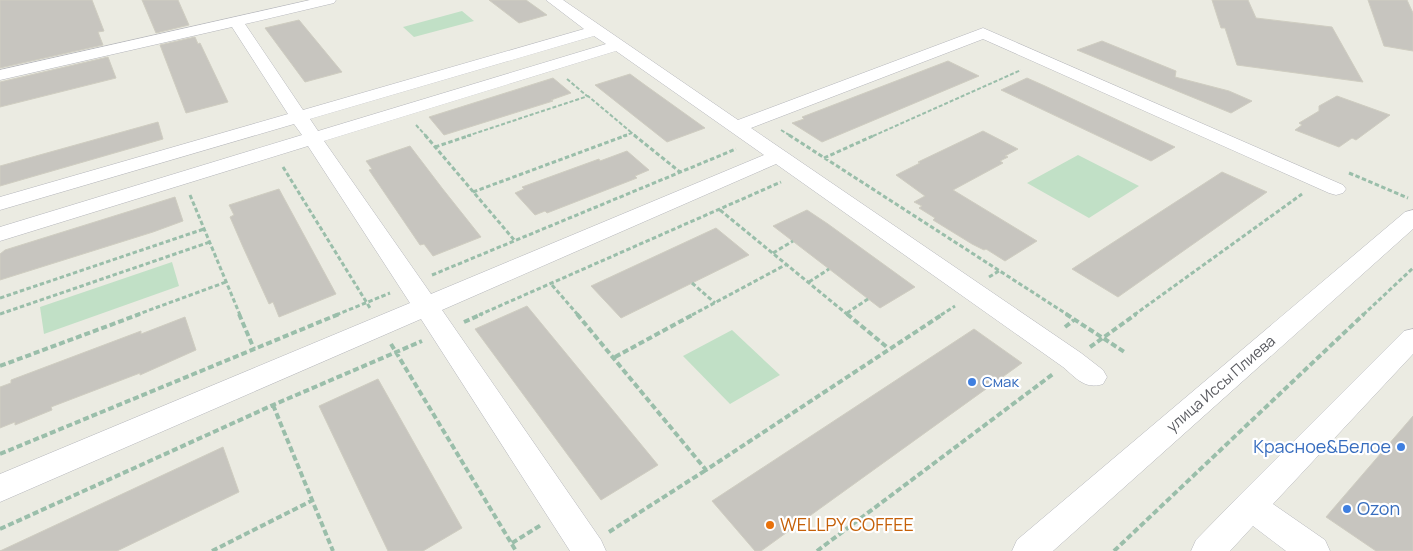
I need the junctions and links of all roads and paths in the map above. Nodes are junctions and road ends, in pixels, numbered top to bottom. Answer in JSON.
{"nodes":[{"id":1,"x":329,"y":0,"type":"edge"},
{"id":2,"x":554,"y":0,"type":"edge"},
{"id":3,"x":236,"y":21,"type":"junction"},
{"id":4,"x":596,"y":30,"type":"junction"},
{"id":5,"x":618,"y":45,"type":"junction"},
{"id":6,"x":549,"y":66,"type":"junction"},
{"id":7,"x":1025,"y":68,"type":"dead end"},
{"id":8,"x":0,"y":75,"type":"edge"},
{"id":9,"x":588,"y":96,"type":"junction"},
{"id":10,"x":403,"y":110,"type":"junction"},
{"id":11,"x":299,"y":117,"type":"junction"},
{"id":12,"x":761,"y":117,"type":"junction"},
{"id":13,"x":736,"y":127,"type":"junction"},
{"id":14,"x":632,"y":133,"type":"junction"},
{"id":15,"x":313,"y":138,"type":"junction"},
{"id":16,"x":756,"y":141,"type":"junction"},
{"id":17,"x":435,"y":147,"type":"junction"},
{"id":18,"x":273,"y":150,"type":"junction"},
{"id":19,"x":779,"y":156,"type":"junction"},
{"id":20,"x":823,"y":158,"type":"junction"},
{"id":21,"x":681,"y":172,"type":"junction"},
{"id":22,"x":183,"y":178,"type":"junction"},
{"id":23,"x":783,"y":182,"type":"dead end"},
{"id":24,"x":1336,"y":189,"type":"dead end"},
{"id":25,"x":473,"y":192,"type":"junction"},
{"id":26,"x":0,"y":204,"type":"edge"},
{"id":27,"x":720,"y":210,"type":"junction"},
{"id":28,"x":1411,"y":220,"type":"edge"},
{"id":29,"x":204,"y":229,"type":"junction"},
{"id":30,"x":0,"y":234,"type":"edge"},
{"id":31,"x":515,"y":241,"type":"junction"},
{"id":32,"x":210,"y":242,"type":"junction"},
{"id":33,"x":793,"y":242,"type":"dead end"},
{"id":34,"x":773,"y":253,"type":"junction"},
{"id":35,"x":787,"y":264,"type":"junction"},
{"id":36,"x":1413,"y":268,"type":"edge"},
{"id":37,"x":829,"y":269,"type":"dead end"},
{"id":38,"x":226,"y":282,"type":"junction"},
{"id":39,"x":809,"y":282,"type":"junction"},
{"id":40,"x":692,"y":283,"type":"dead end"},
{"id":41,"x":410,"y":284,"type":"junction"},
{"id":42,"x":552,"y":285,"type":"junction"},
{"id":43,"x":0,"y":298,"type":"edge"},
{"id":44,"x":868,"y":299,"type":"dead end"},
{"id":45,"x":963,"y":300,"type":"dead end"},
{"id":46,"x":714,"y":303,"type":"junction"},
{"id":47,"x":425,"y":307,"type":"junction"},
{"id":48,"x":846,"y":313,"type":"junction"},
{"id":49,"x":0,"y":314,"type":"edge"},
{"id":50,"x":374,"y":314,"type":"junction"},
{"id":51,"x":443,"y":333,"type":"junction"},
{"id":52,"x":1413,"y":338,"type":"edge"},
{"id":53,"x":888,"y":348,"type":"junction"},
{"id":54,"x":254,"y":349,"type":"junction"},
{"id":55,"x":396,"y":352,"type":"junction"},
{"id":56,"x":1126,"y":353,"type":"dead end"},
{"id":57,"x":615,"y":357,"type":"junction"},
{"id":58,"x":0,"y":366,"type":"edge"},
{"id":59,"x":1093,"y":377,"type":"dead end"},
{"id":60,"x":273,"y":406,"type":"junction"},
{"id":61,"x":0,"y":454,"type":"edge"},
{"id":62,"x":706,"y":470,"type":"junction"},
{"id":63,"x":0,"y":488,"type":"edge"},
{"id":64,"x":313,"y":500,"type":"junction"},
{"id":65,"x":1250,"y":506,"type":"junction"},
{"id":66,"x":563,"y":512,"type":"junction"},
{"id":67,"x":0,"y":529,"type":"edge"},
{"id":68,"x":598,"y":542,"type":"edge"},
{"id":69,"x":512,"y":543,"type":"junction"},
{"id":70,"x":212,"y":551,"type":"edge"},
{"id":71,"x":333,"y":551,"type":"edge"},
{"id":72,"x":516,"y":551,"type":"edge"},
{"id":73,"x":1029,"y":551,"type":"edge"},
{"id":74,"x":1114,"y":551,"type":"edge"},
{"id":75,"x":1208,"y":551,"type":"edge"},
{"id":76,"x":1313,"y":551,"type":"edge"}],
"edges":[{"from":1,"to":3,"type":"street"},
{"from":2,"to":4,"type":"street"},
{"from":3,"to":8,"type":"street"},
{"from":3,"to":11,"type":"street"},
{"from":4,"to":5,"type":"street"},
{"from":4,"to":11,"type":"street"},
{"from":5,"to":6,"type":"street"},
{"from":5,"to":13,"type":"lane"},
{"from":6,"to":9,"type":"path"},
{"from":6,"to":10,"type":"street"},
{"from":7,"to":20,"type":"path"},
{"from":9,"to":14,"type":"path"},
{"from":9,"to":17,"type":"path"},
{"from":10,"to":15,"type":"street"},
{"from":10,"to":17,"type":"path"},
{"from":11,"to":15,"type":"street"},
{"from":11,"to":26,"type":"street"},
{"from":12,"to":13,"type":"street"},
{"from":12,"to":20,"type":"path"},
{"from":12,"to":24,"type":"street"},
{"from":13,"to":16,"type":"lane"},
{"from":14,"to":21,"type":"path"},
{"from":14,"to":25,"type":"path"},
{"from":15,"to":18,"type":"lane"},
{"from":15,"to":41,"type":"street"},
{"from":16,"to":19,"type":"lane"},
{"from":16,"to":21,"type":"path"},
{"from":17,"to":25,"type":"path"},
{"from":18,"to":22,"type":"lane"},
{"from":18,"to":50,"type":"path"},
{"from":19,"to":47,"type":"street"},
{"from":19,"to":59,"type":"lane"},
{"from":20,"to":56,"type":"path"},
{"from":21,"to":31,"type":"path"},
{"from":22,"to":29,"type":"path"},
{"from":22,"to":30,"type":"lane"},
{"from":23,"to":27,"type":"path"},
{"from":25,"to":31,"type":"path"},
{"from":27,"to":34,"type":"path"},
{"from":27,"to":42,"type":"path"},
{"from":28,"to":73,"type":"street","name":"улица Иссы Плиева"},
{"from":29,"to":32,"type":"path"},
{"from":29,"to":43,"type":"path"},
{"from":31,"to":41,"type":"path"},
{"from":32,"to":38,"type":"path"},
{"from":32,"to":49,"type":"path"},
{"from":33,"to":34,"type":"path"},
{"from":34,"to":35,"type":"path"},
{"from":35,"to":39,"type":"path"},
{"from":35,"to":46,"type":"path"},
{"from":36,"to":74,"type":"path"},
{"from":37,"to":39,"type":"path"},
{"from":38,"to":54,"type":"path"},
{"from":38,"to":58,"type":"path"},
{"from":39,"to":48,"type":"path"},
{"from":40,"to":46,"type":"path"},
{"from":41,"to":47,"type":"street"},
{"from":41,"to":50,"type":"path"},
{"from":42,"to":51,"type":"path"},
{"from":42,"to":57,"type":"path"},
{"from":44,"to":48,"type":"path"},
{"from":45,"to":53,"type":"path"},
{"from":46,"to":57,"type":"path"},
{"from":47,"to":50,"type":"street"},
{"from":47,"to":51,"type":"street"},
{"from":48,"to":53,"type":"path"},
{"from":50,"to":54,"type":"path"},
{"from":50,"to":55,"type":"path"},
{"from":50,"to":63,"type":"street"},
{"from":51,"to":55,"type":"path"},
{"from":51,"to":66,"type":"street"},
{"from":52,"to":65,"type":"street"},
{"from":53,"to":62,"type":"path"},
{"from":54,"to":61,"type":"path"},
{"from":55,"to":60,"type":"path"},
{"from":55,"to":69,"type":"path"},
{"from":57,"to":62,"type":"path"},
{"from":60,"to":64,"type":"path"},
{"from":60,"to":67,"type":"path"},
{"from":62,"to":68,"type":"path"},
{"from":64,"to":70,"type":"path"},
{"from":64,"to":71,"type":"path"},
{"from":65,"to":75,"type":"street"},
{"from":65,"to":76,"type":"street"},
{"from":66,"to":68,"type":"street"},
{"from":66,"to":69,"type":"path"},
{"from":69,"to":72,"type":"path"}]}
